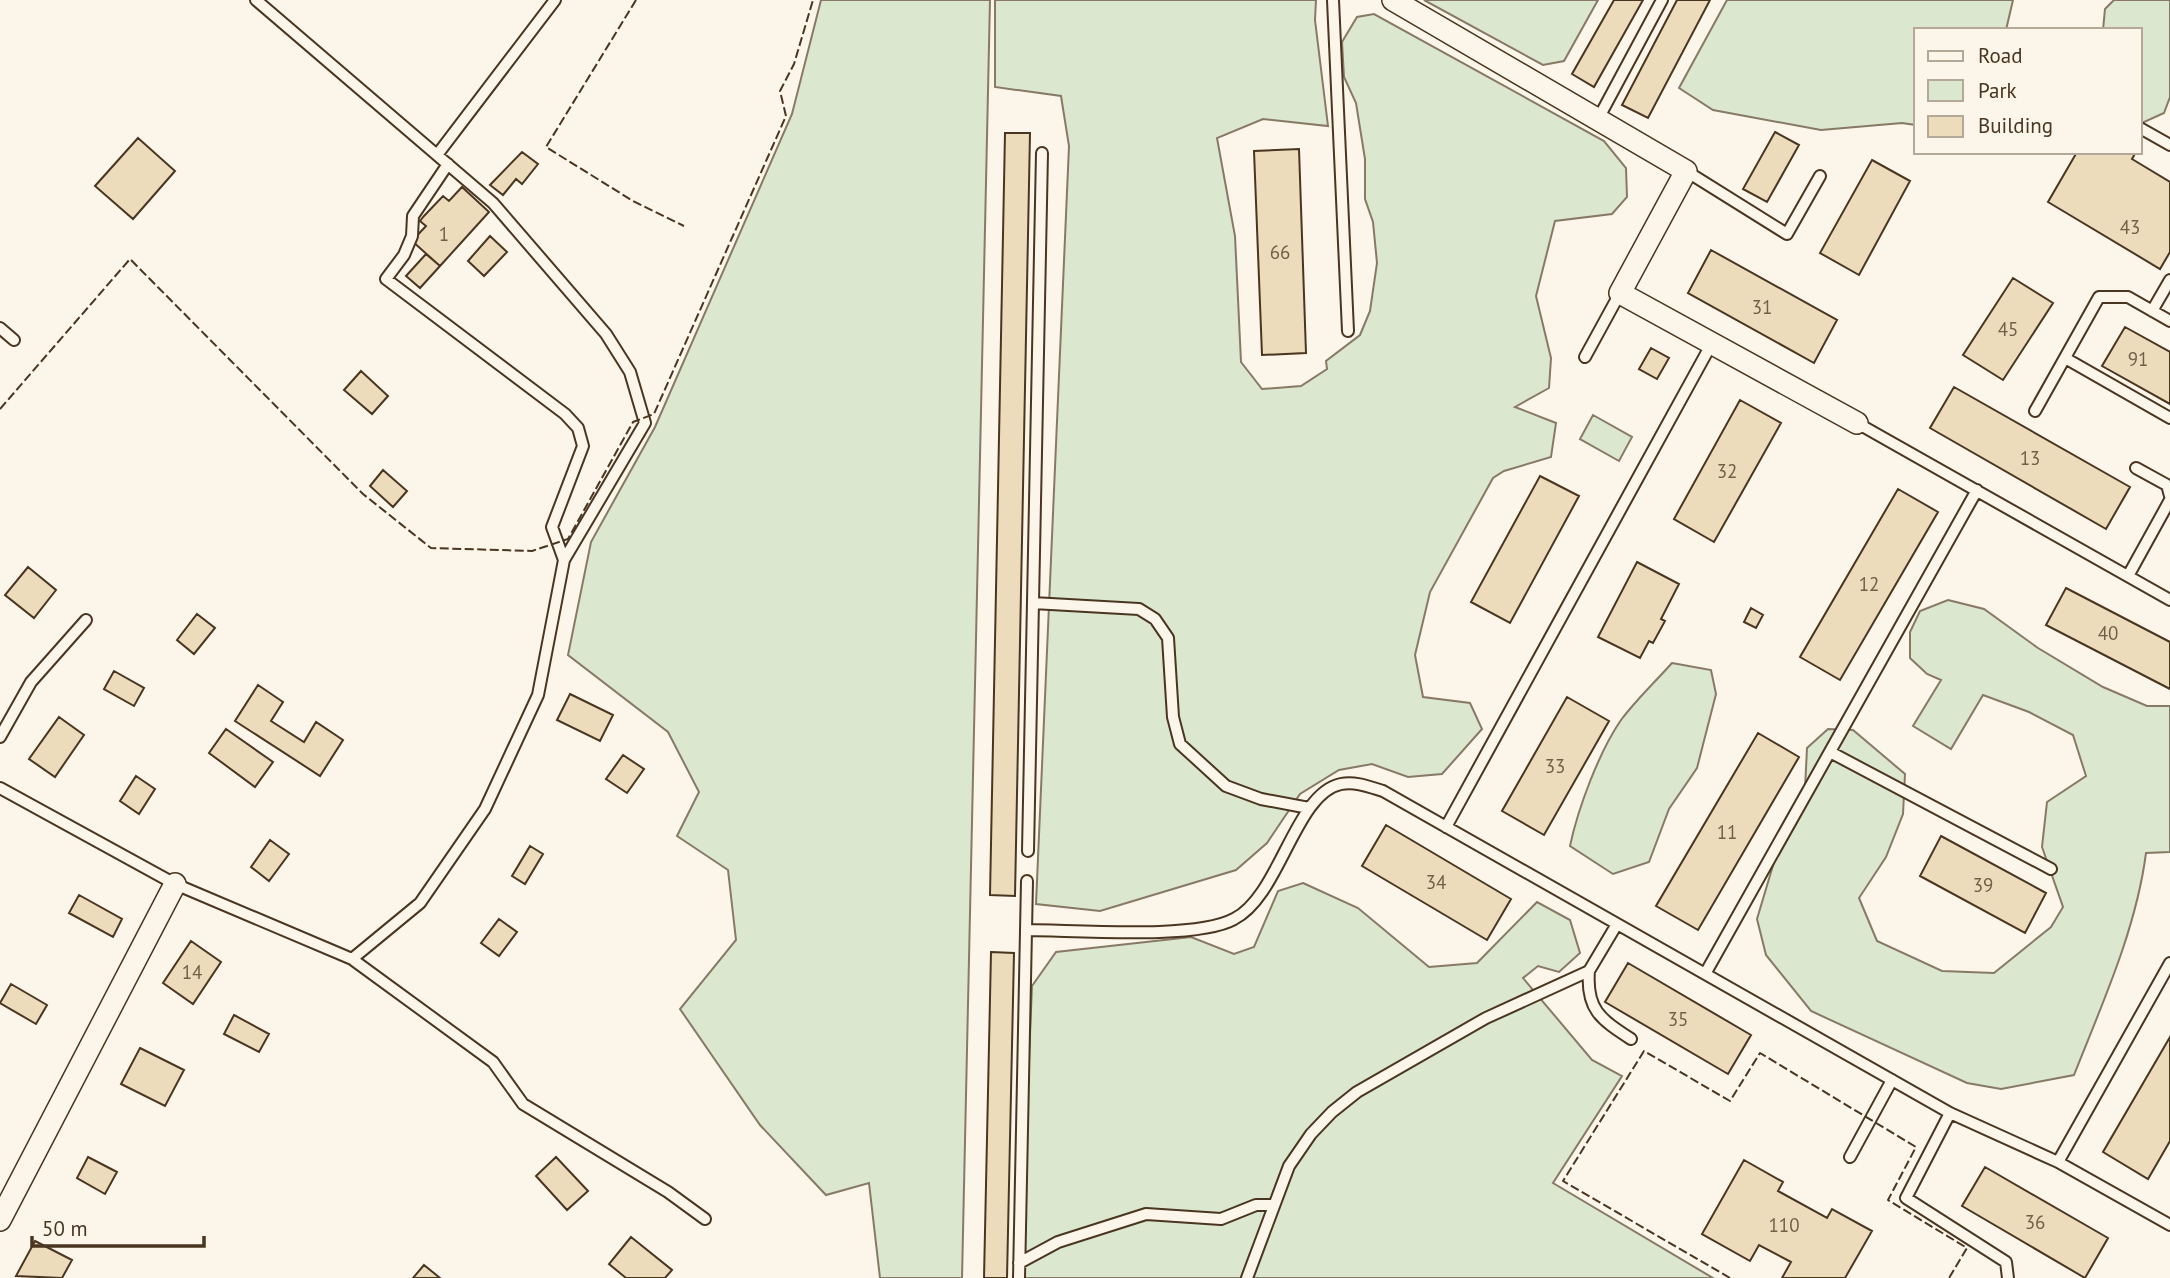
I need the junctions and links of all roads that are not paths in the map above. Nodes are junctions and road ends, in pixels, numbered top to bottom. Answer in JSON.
{"nodes":[{"id":1,"x":256,"y":0,"type":"edge"},
{"id":2,"x":555,"y":0,"type":"edge"},
{"id":3,"x":1333,"y":0,"type":"edge"},
{"id":4,"x":1393,"y":0,"type":"edge"},
{"id":5,"x":1662,"y":0,"type":"edge"},
{"id":6,"x":1597,"y":121,"type":"junction"},
{"id":7,"x":2142,"y":129,"type":"edge"},
{"id":8,"x":2170,"y":145,"type":"edge"},
{"id":9,"x":1042,"y":153,"type":"dead end"},
{"id":10,"x":437,"y":155,"type":"junction"},
{"id":11,"x":448,"y":164,"type":"junction"},
{"id":12,"x":1686,"y":171,"type":"junction"},
{"id":13,"x":1820,"y":176,"type":"dead end"},
{"id":14,"x":2170,"y":280,"type":"edge"},
{"id":15,"x":1620,"y":293,"type":"junction"},
{"id":16,"x":2152,"y":310,"type":"junction"},
{"id":17,"x":2170,"y":321,"type":"edge"},
{"id":18,"x":0,"y":328,"type":"edge"},
{"id":19,"x":1348,"y":331,"type":"dead end"},
{"id":20,"x":14,"y":340,"type":"dead end"},
{"id":21,"x":1712,"y":343,"type":"junction"},
{"id":22,"x":1585,"y":357,"type":"dead end"},
{"id":23,"x":2065,"y":358,"type":"junction"},
{"id":24,"x":2035,"y":411,"type":"dead end"},
{"id":25,"x":2170,"y":418,"type":"edge"},
{"id":26,"x":1857,"y":423,"type":"joint"},
{"id":27,"x":2136,"y":468,"type":"dead end"},
{"id":28,"x":1977,"y":490,"type":"junction"},
{"id":29,"x":2170,"y":498,"type":"edge"},
{"id":30,"x":564,"y":560,"type":"junction"},
{"id":31,"x":2128,"y":576,"type":"junction"},
{"id":32,"x":2170,"y":600,"type":"edge"},
{"id":33,"x":1033,"y":603,"type":"junction"},
{"id":34,"x":86,"y":620,"type":"dead end"},
{"id":35,"x":0,"y":737,"type":"edge"},
{"id":36,"x":1830,"y":752,"type":"junction"},
{"id":37,"x":0,"y":788,"type":"edge"},
{"id":38,"x":1310,"y":808,"type":"junction"},
{"id":39,"x":1446,"y":827,"type":"junction"},
{"id":40,"x":1028,"y":851,"type":"dead end"},
{"id":41,"x":2051,"y":869,"type":"dead end"},
{"id":42,"x":1027,"y":881,"type":"dead end"},
{"id":43,"x":175,"y":884,"type":"junction"},
{"id":44,"x":1617,"y":924,"type":"junction"},
{"id":45,"x":1026,"y":930,"type":"junction"},
{"id":46,"x":352,"y":958,"type":"junction"},
{"id":47,"x":2170,"y":963,"type":"edge"},
{"id":48,"x":1589,"y":971,"type":"junction"},
{"id":49,"x":1705,"y":974,"type":"junction"},
{"id":50,"x":1631,"y":1039,"type":"dead end"},
{"id":51,"x":1892,"y":1080,"type":"junction"},
{"id":52,"x":1950,"y":1113,"type":"junction"},
{"id":53,"x":1850,"y":1157,"type":"dead end"},
{"id":54,"x":2058,"y":1162,"type":"junction"},
{"id":55,"x":1273,"y":1205,"type":"junction"},
{"id":56,"x":705,"y":1219,"type":"dead end"},
{"id":57,"x":0,"y":1220,"type":"edge"},
{"id":58,"x":2170,"y":1225,"type":"edge"},
{"id":59,"x":1019,"y":1263,"type":"junction"},
{"id":60,"x":1019,"y":1278,"type":"edge"},
{"id":61,"x":1247,"y":1278,"type":"edge"},
{"id":62,"x":2008,"y":1278,"type":"edge"}],
"edges":[{"from":1,"to":10,"type":"lane"},
{"from":2,"to":10,"type":"lane"},
{"from":3,"to":19,"type":"lane"},
{"from":4,"to":6,"type":"street"},
{"from":5,"to":6,"type":"lane"},
{"from":6,"to":12,"type":"street"},
{"from":7,"to":8,"type":"lane"},
{"from":9,"to":33,"type":"lane"},
{"from":10,"to":11,"type":"lane"},
{"from":11,"to":30,"type":"lane"},
{"from":11,"to":30,"type":"lane"},
{"from":12,"to":13,"type":"lane"},
{"from":12,"to":15,"type":"street"},
{"from":14,"to":16,"type":"lane"},
{"from":15,"to":21,"type":"street"},
{"from":15,"to":22,"type":"lane"},
{"from":16,"to":17,"type":"lane"},
{"from":16,"to":23,"type":"lane"},
{"from":18,"to":20,"type":"lane"},
{"from":21,"to":26,"type":"street"},
{"from":21,"to":39,"type":"lane"},
{"from":23,"to":24,"type":"lane"},
{"from":23,"to":25,"type":"lane"},
{"from":26,"to":28,"type":"lane"},
{"from":27,"to":29,"type":"lane"},
{"from":28,"to":31,"type":"lane"},
{"from":28,"to":36,"type":"lane"},
{"from":29,"to":31,"type":"lane"},
{"from":30,"to":46,"type":"lane"},
{"from":31,"to":32,"type":"lane"},
{"from":33,"to":38,"type":"lane"},
{"from":33,"to":40,"type":"lane"},
{"from":34,"to":35,"type":"lane"},
{"from":36,"to":41,"type":"lane"},
{"from":36,"to":49,"type":"lane"},
{"from":37,"to":43,"type":"lane"},
{"from":38,"to":39,"type":"lane"},
{"from":38,"to":45,"type":"lane"},
{"from":39,"to":44,"type":"lane"},
{"from":42,"to":45,"type":"lane"},
{"from":43,"to":46,"type":"lane"},
{"from":43,"to":57,"type":"street"},
{"from":44,"to":48,"type":"lane"},
{"from":44,"to":49,"type":"lane"},
{"from":45,"to":59,"type":"lane"},
{"from":46,"to":56,"type":"lane"},
{"from":47,"to":54,"type":"lane"},
{"from":48,"to":50,"type":"lane"},
{"from":48,"to":55,"type":"lane"},
{"from":49,"to":51,"type":"lane"},
{"from":51,"to":52,"type":"lane"},
{"from":51,"to":53,"type":"lane"},
{"from":52,"to":54,"type":"lane"},
{"from":52,"to":62,"type":"lane"},
{"from":54,"to":58,"type":"lane"},
{"from":55,"to":59,"type":"lane"},
{"from":55,"to":61,"type":"lane"},
{"from":59,"to":60,"type":"lane"}]}
